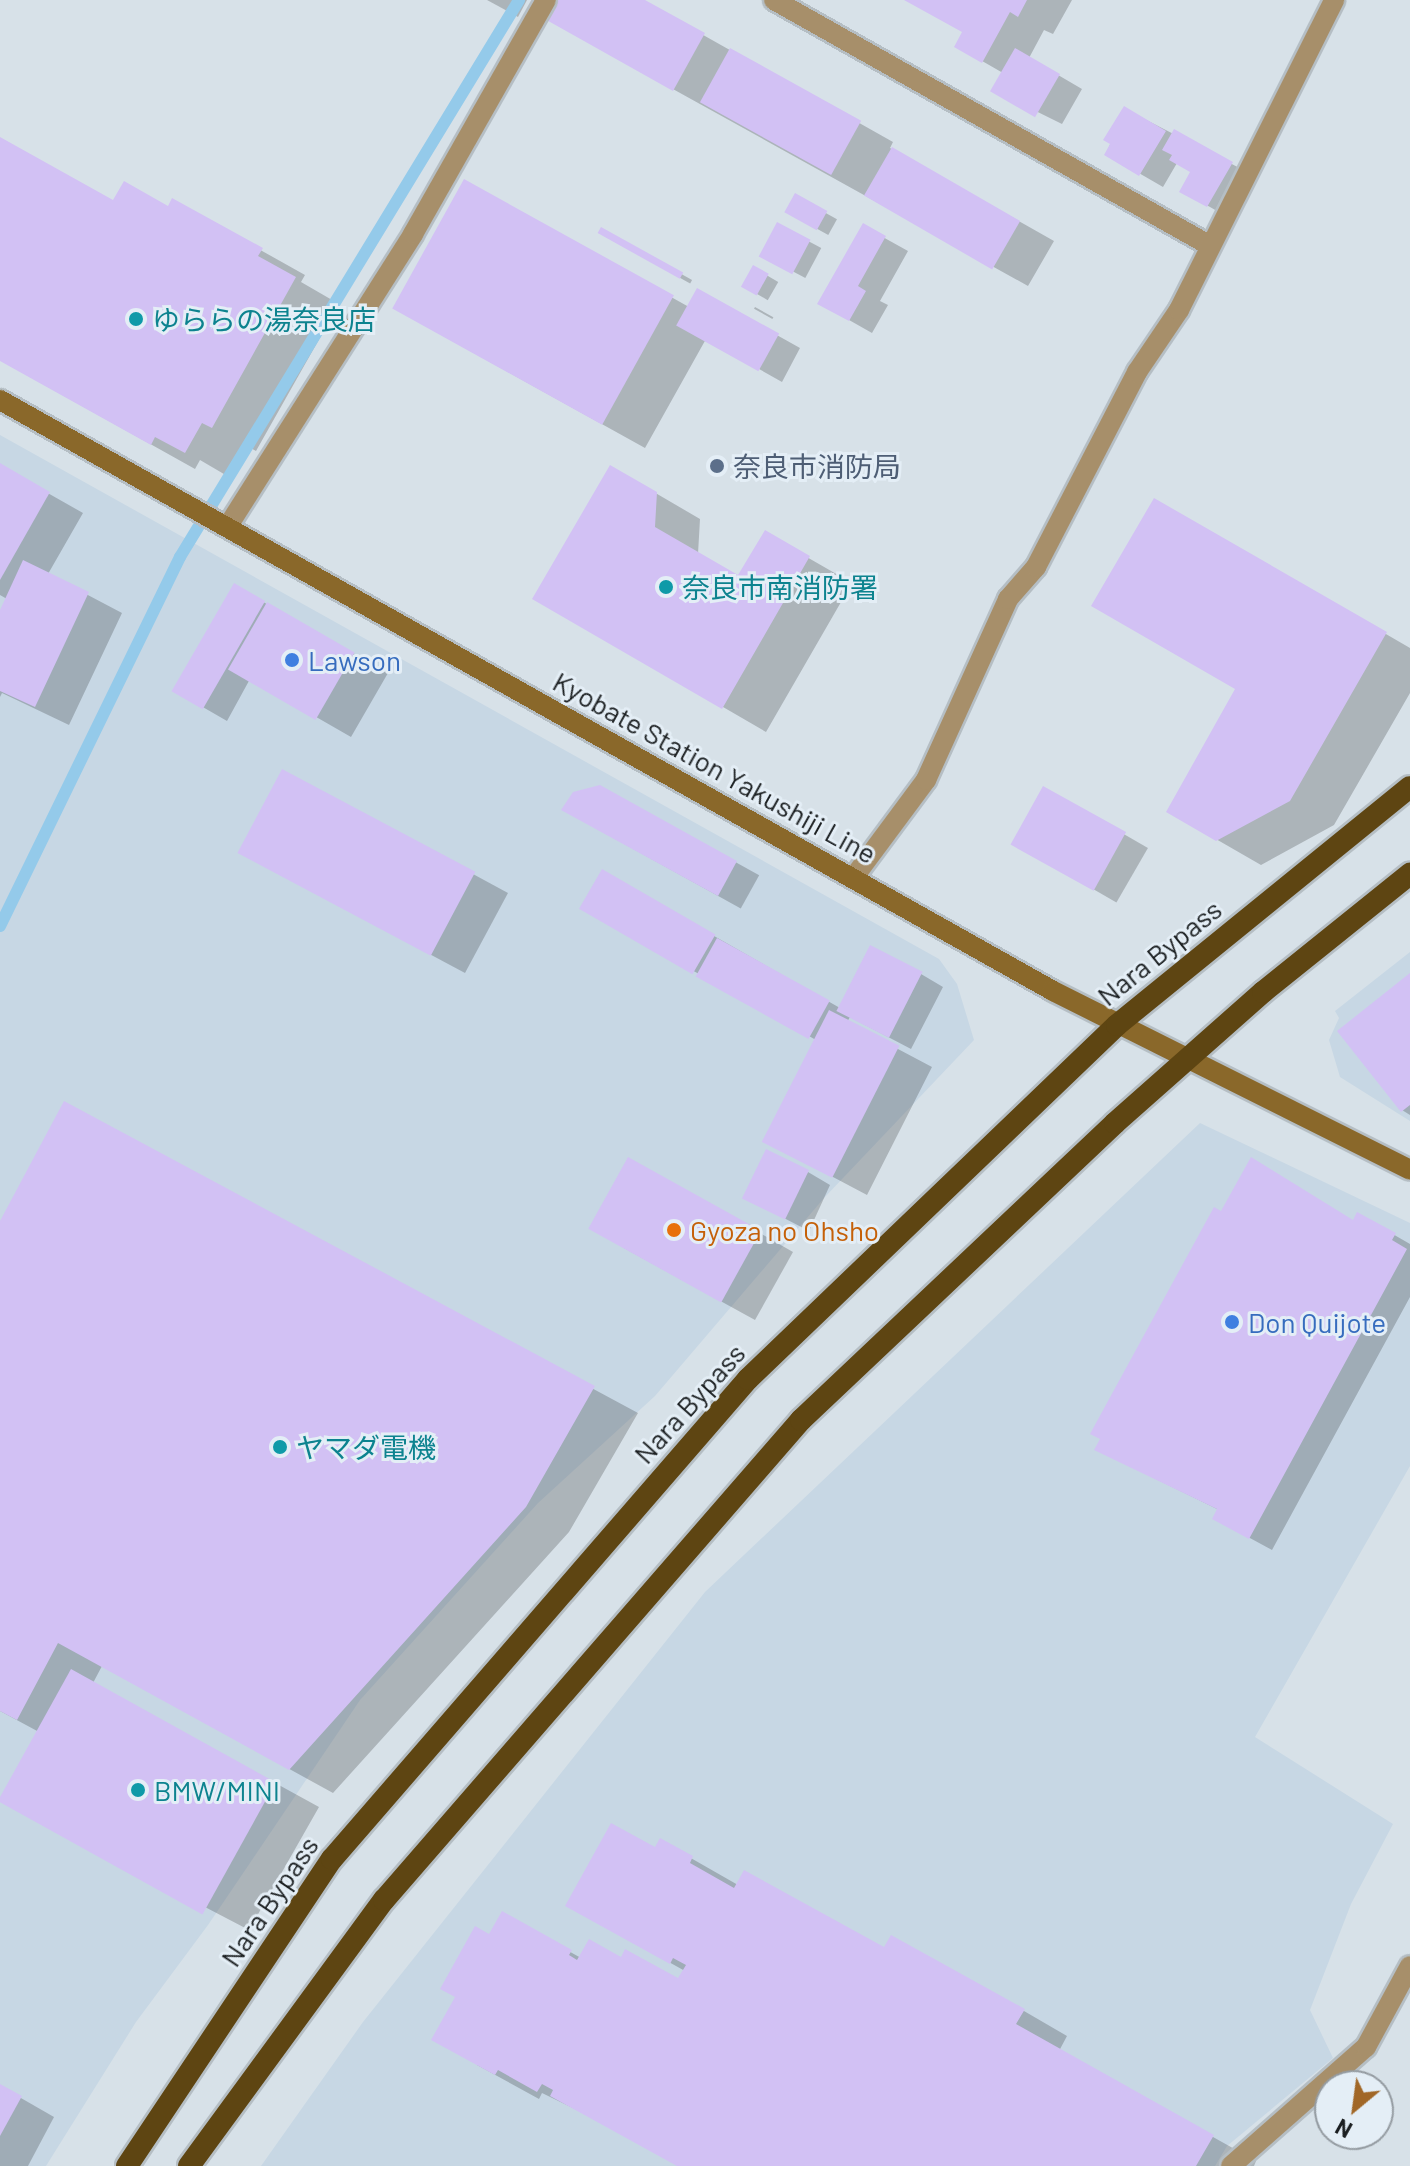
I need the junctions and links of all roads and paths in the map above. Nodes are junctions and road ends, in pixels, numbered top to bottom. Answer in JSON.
{"nodes":[{"id":1,"x":546,"y":0,"type":"edge"},
{"id":2,"x":774,"y":0,"type":"edge"},
{"id":3,"x":1334,"y":0,"type":"edge"},
{"id":4,"x":1208,"y":245,"type":"junction"},
{"id":5,"x":0,"y":400,"type":"edge"},
{"id":6,"x":228,"y":526,"type":"junction"},
{"id":7,"x":1410,"y":787,"type":"edge"},
{"id":8,"x":1410,"y":874,"type":"edge"},
{"id":9,"x":854,"y":877,"type":"junction"},
{"id":10,"x":1117,"y":1025,"type":"junction"},
{"id":11,"x":1187,"y":1060,"type":"junction"},
{"id":12,"x":1410,"y":1170,"type":"edge"},
{"id":13,"x":1410,"y":1966,"type":"edge"},
{"id":14,"x":127,"y":2166,"type":"edge"},
{"id":15,"x":189,"y":2166,"type":"edge"},
{"id":16,"x":1231,"y":2166,"type":"edge"}],
"edges":[{"from":1,"to":6,"type":"street"},
{"from":2,"to":4,"type":"street"},
{"from":3,"to":4,"type":"street"},
{"from":4,"to":9,"type":"street"},
{"from":5,"to":6,"type":"main road","name":"Kyobate Station Yakushiji Line"},
{"from":6,"to":9,"type":"main road","name":"Kyobate Station Yakushiji Line"},
{"from":7,"to":10,"type":"highway","name":"Nara Bypass"},
{"from":8,"to":11,"type":"highway"},
{"from":9,"to":10,"type":"main road","name":"Kyobate Station Yakushiji Line"},
{"from":10,"to":11,"type":"main road","name":"Kyobate Station Yakushiji Line"},
{"from":10,"to":14,"type":"highway","name":"Nara Bypass"},
{"from":11,"to":12,"type":"main road","name":"Kyobate Station Yakushiji Line"},
{"from":11,"to":15,"type":"highway"},
{"from":13,"to":16,"type":"street"}]}
